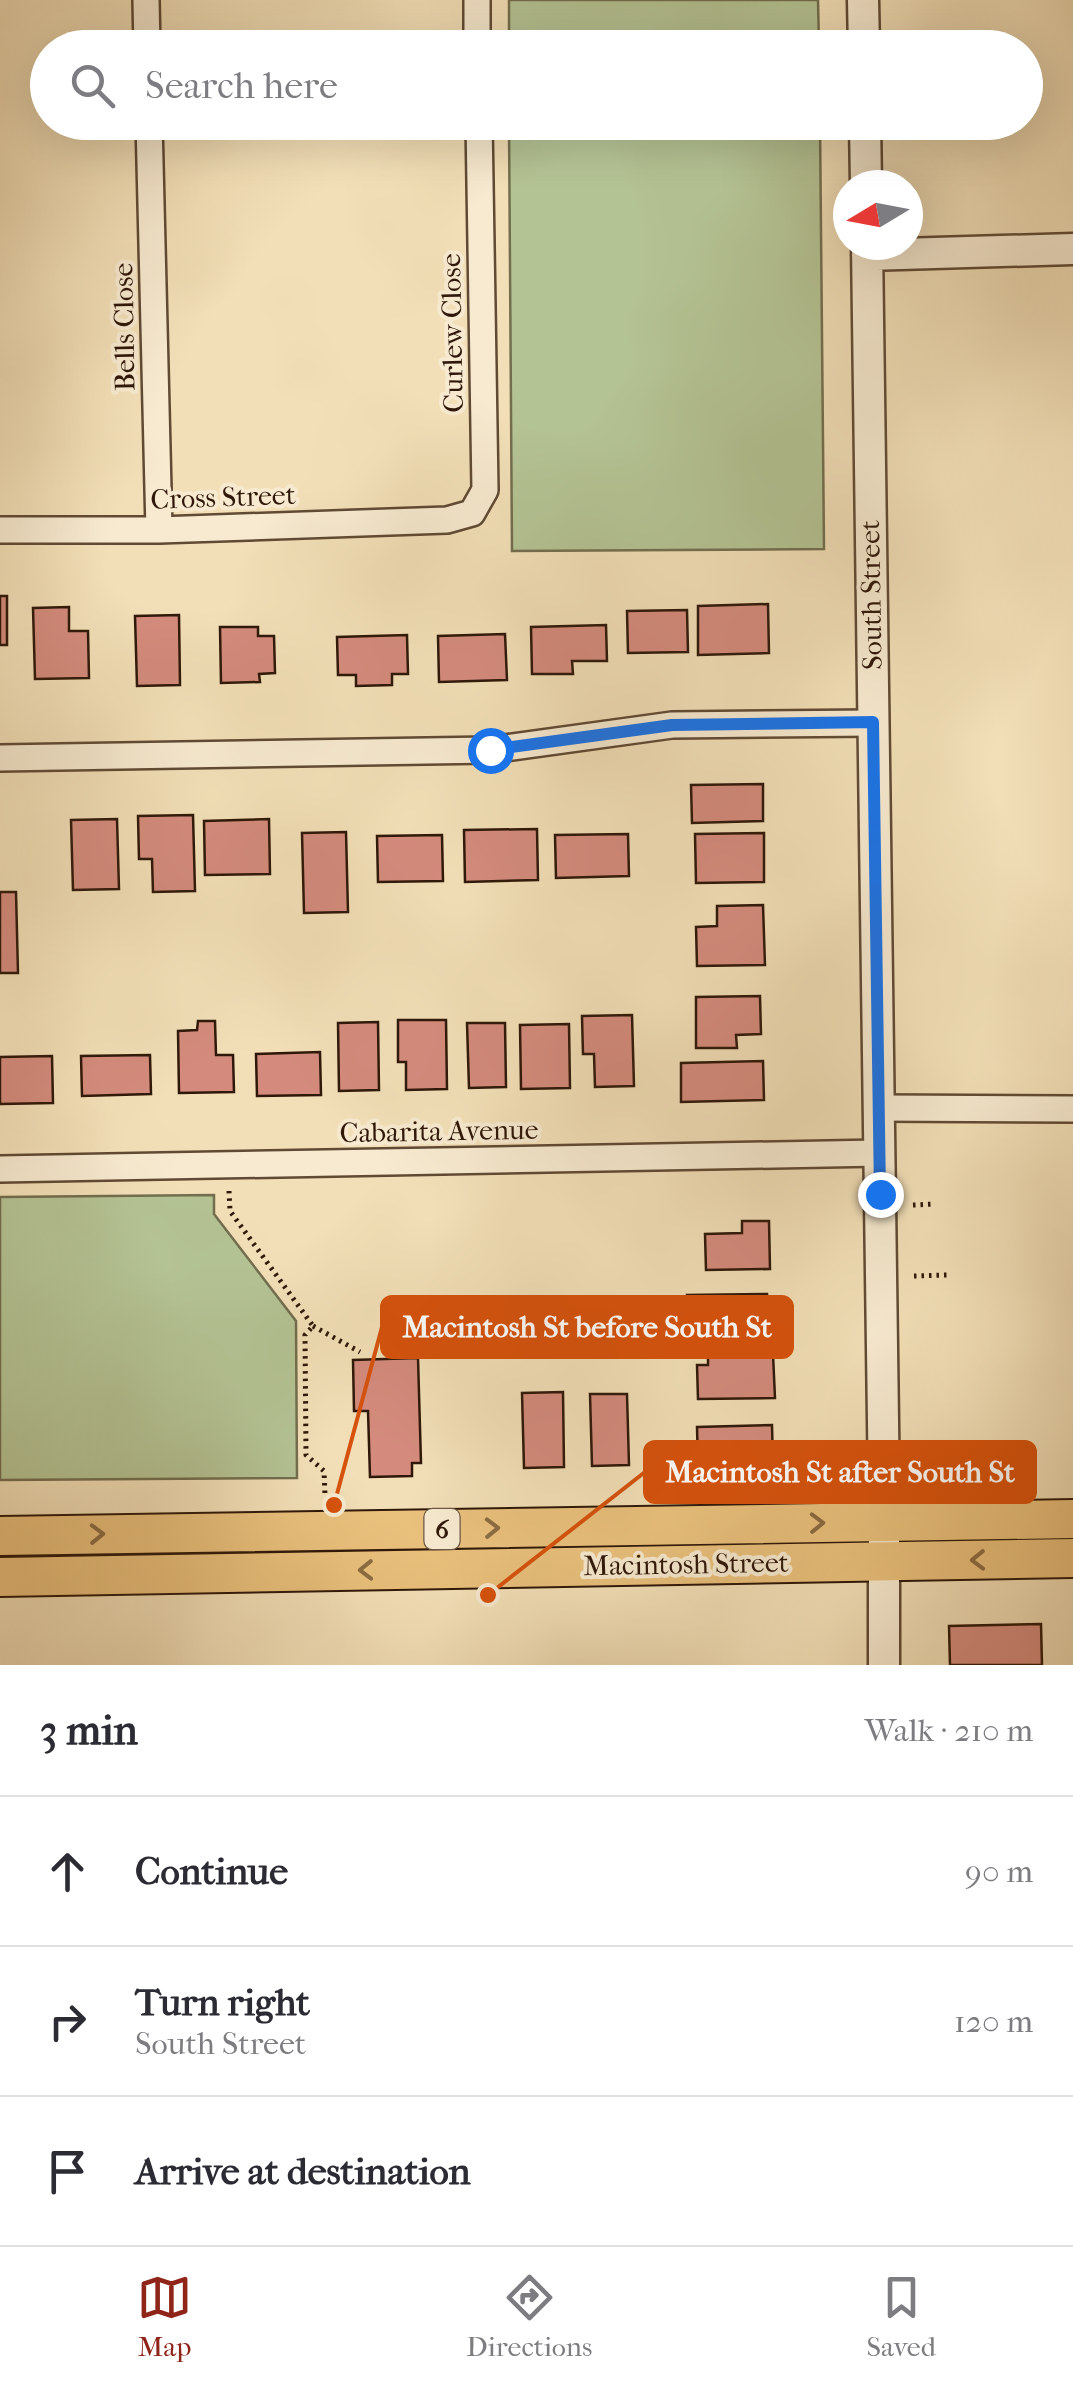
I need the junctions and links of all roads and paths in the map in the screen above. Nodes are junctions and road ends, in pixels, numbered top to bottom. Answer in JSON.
{"nodes":[{"id":1,"x":146,"y":0,"type":"edge"},
{"id":2,"x":477,"y":0,"type":"edge"},
{"id":3,"x":863,"y":0,"type":"edge"},
{"id":4,"x":147,"y":30,"type":"edge"},
{"id":5,"x":478,"y":30,"type":"edge"},
{"id":6,"x":864,"y":30,"type":"edge"},
{"id":7,"x":149,"y":140,"type":"edge"},
{"id":8,"x":479,"y":140,"type":"edge"},
{"id":9,"x":865,"y":140,"type":"edge"},
{"id":10,"x":866,"y":170,"type":"edge"},
{"id":11,"x":923,"y":250,"type":"edge"},
{"id":12,"x":1073,"y":250,"type":"edge"},
{"id":13,"x":867,"y":260,"type":"edge"},
{"id":14,"x":447,"y":520,"type":"joint"},
{"id":15,"x":0,"y":530,"type":"edge"},
{"id":16,"x":159,"y":530,"type":"junction"},
{"id":17,"x":873,"y":722,"type":"junction"},
{"id":18,"x":0,"y":758,"type":"edge"},
{"id":19,"x":878,"y":1108,"type":"junction"},
{"id":20,"x":1073,"y":1109,"type":"edge"},
{"id":21,"x":879,"y":1153,"type":"junction"},
{"id":22,"x":0,"y":1169,"type":"edge"},
{"id":23,"x":229,"y":1187,"type":"dead end"},
{"id":24,"x":913,"y":1204,"type":"dead end"},
{"id":25,"x":934,"y":1204,"type":"dead end"},
{"id":26,"x":947,"y":1275,"type":"dead end"},
{"id":27,"x":914,"y":1276,"type":"dead end"},
{"id":28,"x":313,"y":1326,"type":"junction"},
{"id":29,"x":360,"y":1352,"type":"dead end"},
{"id":30,"x":924,"y":1445,"type":"dead end"},
{"id":31,"x":960,"y":1445,"type":"dead end"},
{"id":32,"x":325,"y":1495,"type":"dead end"},
{"id":33,"x":1073,"y":1519,"type":"edge"},
{"id":34,"x":884,"y":1522,"type":"junction"},
{"id":35,"x":0,"y":1536,"type":"edge"},
{"id":36,"x":1073,"y":1558,"type":"edge"},
{"id":37,"x":884,"y":1561,"type":"junction"},
{"id":38,"x":0,"y":1577,"type":"edge"},
{"id":39,"x":884,"y":1665,"type":"edge"}],
"edges":[{"from":1,"to":4,"type":"street"},
{"from":2,"to":5,"type":"street"},
{"from":3,"to":6,"type":"street"},
{"from":7,"to":16,"type":"street","name":"Bells Close"},
{"from":8,"to":14,"type":"street","name":"Curlew Close"},
{"from":9,"to":10,"type":"street"},
{"from":11,"to":12,"type":"street"},
{"from":13,"to":17,"type":"street","name":"South Street"},
{"from":14,"to":16,"type":"street","name":"Cross Street"},
{"from":15,"to":16,"type":"street","name":"Cross Street"},
{"from":17,"to":18,"type":"street"},
{"from":17,"to":19,"type":"street","name":"South Street"},
{"from":19,"to":20,"type":"street"},
{"from":19,"to":21,"type":"street","name":"South Street"},
{"from":21,"to":22,"type":"street","name":"Cabarita Avenue"},
{"from":21,"to":34,"type":"street","name":"South Street"},
{"from":23,"to":28,"type":"path"},
{"from":24,"to":25,"type":"path"},
{"from":26,"to":27,"type":"path"},
{"from":28,"to":29,"type":"path"},
{"from":28,"to":32,"type":"path"},
{"from":30,"to":31,"type":"path"},
{"from":33,"to":34,"type":"main road","name":"Macintosh Street","number":"6"},
{"from":35,"to":34,"type":"main road","name":"Macintosh Street","number":"6","one_way":true},
{"from":34,"to":37,"type":"street","name":"South Street"},
{"from":36,"to":37,"type":"main road","name":"Macintosh Street","number":"6","one_way":true},
{"from":37,"to":38,"type":"main road","name":"Macintosh Street","number":"6","one_way":true},
{"from":37,"to":39,"type":"street","name":"South Street"}]}
